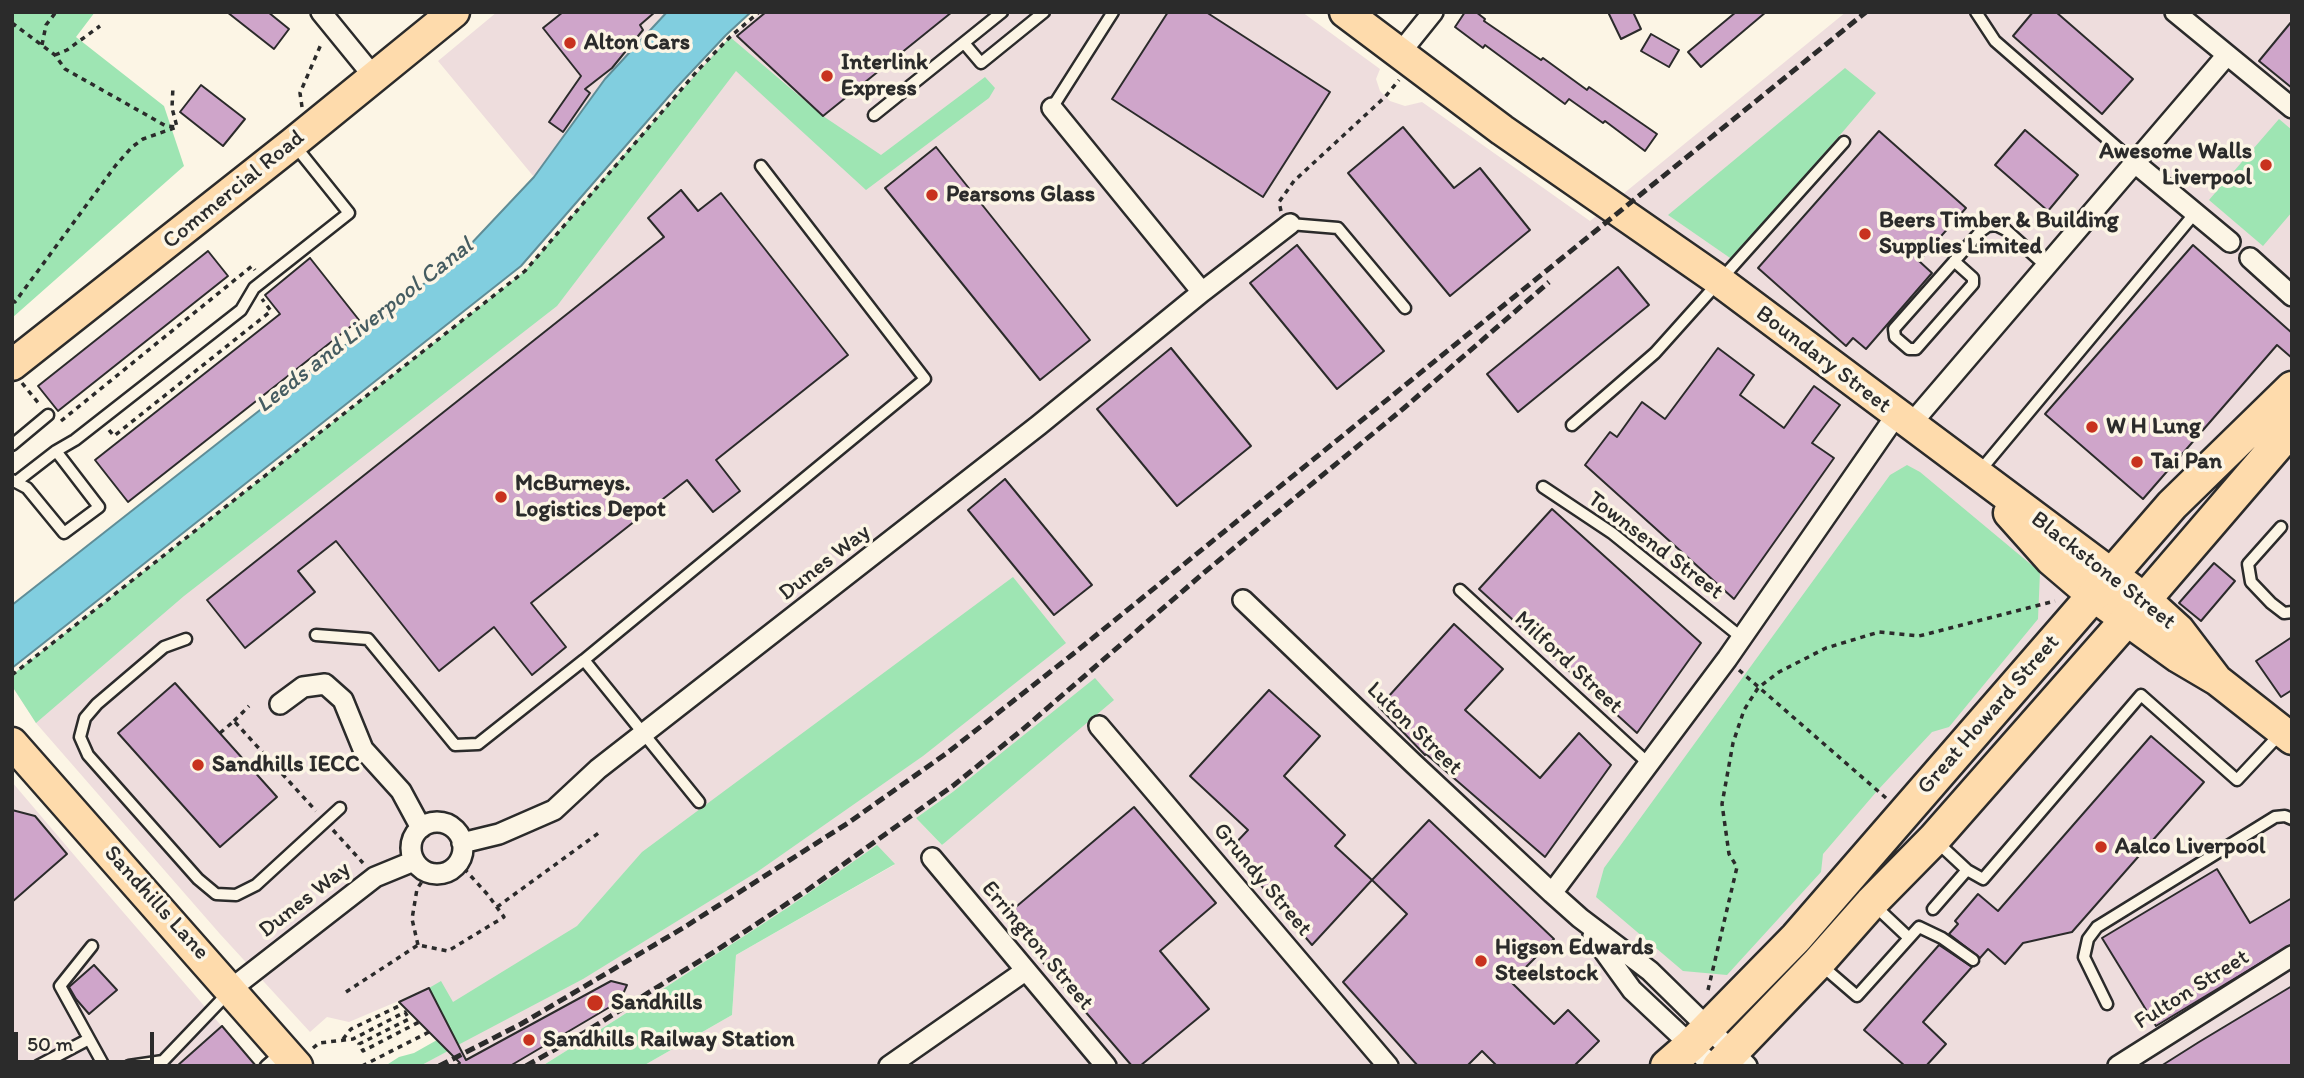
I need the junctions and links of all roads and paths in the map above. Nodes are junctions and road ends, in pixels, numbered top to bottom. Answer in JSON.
{"nodes":[{"id":1,"x":56,"y":12,"type":"edge"},
{"id":2,"x":454,"y":12,"type":"edge"},
{"id":3,"x":759,"y":12,"type":"edge"},
{"id":4,"x":1002,"y":12,"type":"edge"},
{"id":5,"x":1044,"y":12,"type":"edge"},
{"id":6,"x":1113,"y":12,"type":"edge"},
{"id":7,"x":1345,"y":12,"type":"edge"},
{"id":8,"x":1433,"y":12,"type":"edge"},
{"id":9,"x":1976,"y":12,"type":"edge"},
{"id":10,"x":2175,"y":12,"type":"edge"},
{"id":11,"x":326,"y":17,"type":"edge"},
{"id":12,"x":12,"y":23,"type":"edge"},
{"id":13,"x":100,"y":26,"type":"dead end"},
{"id":14,"x":964,"y":43,"type":"junction"},
{"id":15,"x":42,"y":45,"type":"junction"},
{"id":16,"x":1400,"y":53,"type":"junction"},
{"id":17,"x":55,"y":55,"type":"junction"},
{"id":18,"x":2227,"y":55,"type":"junction"},
{"id":19,"x":374,"y":77,"type":"junction"},
{"id":20,"x":173,"y":86,"type":"dead end"},
{"id":21,"x":1385,"y":97,"type":"dead end"},
{"id":22,"x":1052,"y":108,"type":"joint"},
{"id":23,"x":2292,"y":108,"type":"edge"},
{"id":24,"x":874,"y":115,"type":"dead end"},
{"id":25,"x":177,"y":127,"type":"junction"},
{"id":26,"x":299,"y":138,"type":"junction"},
{"id":27,"x":1844,"y":142,"type":"dead end"},
{"id":28,"x":2135,"y":163,"type":"junction"},
{"id":29,"x":761,"y":166,"type":"dead end"},
{"id":30,"x":2195,"y":213,"type":"junction"},
{"id":31,"x":1290,"y":224,"type":"junction"},
{"id":32,"x":2230,"y":242,"type":"dead end"},
{"id":33,"x":2250,"y":258,"type":"dead end"},
{"id":34,"x":1954,"y":261,"type":"junction"},
{"id":35,"x":2046,"y":266,"type":"junction"},
{"id":36,"x":1718,"y":280,"type":"junction"},
{"id":37,"x":264,"y":281,"type":"junction"},
{"id":38,"x":1202,"y":292,"type":"junction"},
{"id":39,"x":2292,"y":296,"type":"edge"},
{"id":40,"x":12,"y":300,"type":"edge"},
{"id":41,"x":1405,"y":308,"type":"dead end"},
{"id":42,"x":15,"y":371,"type":"edge"},
{"id":43,"x":2292,"y":388,"type":"edge"},
{"id":44,"x":48,"y":415,"type":"junction"},
{"id":45,"x":1904,"y":419,"type":"junction"},
{"id":46,"x":1572,"y":425,"type":"dead end"},
{"id":47,"x":2288,"y":432,"type":"edge"},
{"id":48,"x":12,"y":445,"type":"edge"},
{"id":49,"x":55,"y":452,"type":"junction"},
{"id":50,"x":1976,"y":475,"type":"junction"},
{"id":51,"x":14,"y":481,"type":"edge"},
{"id":52,"x":1543,"y":486,"type":"dead end"},
{"id":53,"x":2281,"y":527,"type":"dead end"},
{"id":54,"x":1460,"y":590,"type":"dead end"},
{"id":55,"x":2119,"y":597,"type":"junction"},
{"id":56,"x":2061,"y":599,"type":"dead end"},
{"id":57,"x":1243,"y":600,"type":"dead end"},
{"id":58,"x":2292,"y":612,"type":"edge"},
{"id":59,"x":316,"y":635,"type":"dead end"},
{"id":60,"x":1742,"y":638,"type":"junction"},
{"id":61,"x":186,"y":639,"type":"dead end"},
{"id":62,"x":584,"y":660,"type":"junction"},
{"id":63,"x":1739,"y":670,"type":"dead end"},
{"id":64,"x":12,"y":675,"type":"edge"},
{"id":65,"x":1758,"y":688,"type":"junction"},
{"id":66,"x":281,"y":704,"type":"dead end"},
{"id":67,"x":249,"y":706,"type":"dead end"},
{"id":68,"x":234,"y":720,"type":"junction"},
{"id":69,"x":1099,"y":726,"type":"dead end"},
{"id":70,"x":220,"y":733,"type":"dead end"},
{"id":71,"x":646,"y":734,"type":"junction"},
{"id":72,"x":2287,"y":736,"type":"edge"},
{"id":73,"x":12,"y":743,"type":"edge"},
{"id":74,"x":1649,"y":765,"type":"junction"},
{"id":75,"x":699,"y":802,"type":"dead end"},
{"id":76,"x":340,"y":808,"type":"dead end"},
{"id":77,"x":1904,"y":813,"type":"junction"},
{"id":78,"x":2292,"y":819,"type":"edge"},
{"id":79,"x":325,"y":822,"type":"junction"},
{"id":80,"x":421,"y":828,"type":"junction"},
{"id":81,"x":600,"y":832,"type":"dead end"},
{"id":82,"x":1934,"y":839,"type":"junction"},
{"id":83,"x":462,"y":843,"type":"junction"},
{"id":84,"x":932,"y":858,"type":"dead end"},
{"id":85,"x":363,"y":863,"type":"dead end"},
{"id":86,"x":459,"y":863,"type":"junction"},
{"id":87,"x":421,"y":867,"type":"junction"},
{"id":88,"x":1967,"y":870,"type":"junction"},
{"id":89,"x":1552,"y":892,"type":"junction"},
{"id":90,"x":1871,"y":903,"type":"junction"},
{"id":91,"x":497,"y":907,"type":"junction"},
{"id":92,"x":1933,"y":909,"type":"dead end"},
{"id":93,"x":1909,"y":938,"type":"junction"},
{"id":94,"x":418,"y":945,"type":"junction"},
{"id":95,"x":92,"y":946,"type":"dead end"},
{"id":96,"x":2292,"y":956,"type":"edge"},
{"id":97,"x":1973,"y":960,"type":"dead end"},
{"id":98,"x":1818,"y":963,"type":"junction"},
{"id":99,"x":1025,"y":971,"type":"junction"},
{"id":100,"x":232,"y":989,"type":"junction"},
{"id":101,"x":1708,"y":990,"type":"dead end"},
{"id":102,"x":346,"y":992,"type":"dead end"},
{"id":103,"x":2107,"y":1004,"type":"dead end"},
{"id":104,"x":401,"y":1005,"type":"dead end"},
{"id":105,"x":419,"y":1022,"type":"dead end"},
{"id":106,"x":429,"y":1032,"type":"dead end"},
{"id":107,"x":89,"y":1040,"type":"junction"},
{"id":108,"x":342,"y":1040,"type":"junction"},
{"id":109,"x":1719,"y":1054,"type":"edge"},
{"id":110,"x":285,"y":1061,"type":"edge"},
{"id":111,"x":38,"y":1066,"type":"edge"},
{"id":112,"x":104,"y":1066,"type":"edge"},
{"id":113,"x":129,"y":1066,"type":"edge"},
{"id":114,"x":362,"y":1066,"type":"edge"},
{"id":115,"x":889,"y":1066,"type":"edge"},
{"id":116,"x":1106,"y":1066,"type":"edge"},
{"id":117,"x":1388,"y":1066,"type":"edge"},
{"id":118,"x":1667,"y":1066,"type":"edge"},
{"id":119,"x":2118,"y":1066,"type":"edge"}],
"edges":[{"from":1,"to":15,"type":"path"},
{"from":2,"to":19,"type":"main road","name":"Commercial Road"},
{"from":3,"to":64,"type":"path"},
{"from":4,"to":14,"type":"lane"},
{"from":5,"to":14,"type":"lane"},
{"from":6,"to":22,"type":"lane"},
{"from":7,"to":16,"type":"main road","name":"Boundary Street"},
{"from":8,"to":16,"type":"street"},
{"from":9,"to":28,"type":"lane"},
{"from":10,"to":18,"type":"street"},
{"from":11,"to":19,"type":"street"},
{"from":11,"to":26,"type":"path"},
{"from":12,"to":15,"type":"path"},
{"from":13,"to":17,"type":"path"},
{"from":14,"to":24,"type":"lane"},
{"from":15,"to":17,"type":"path"},
{"from":16,"to":36,"type":"main road","name":"Boundary Street"},
{"from":17,"to":25,"type":"path"},
{"from":18,"to":23,"type":"street"},
{"from":18,"to":28,"type":"street"},
{"from":19,"to":26,"type":"main road","name":"Commercial Road"},
{"from":20,"to":25,"type":"path"},
{"from":21,"to":31,"type":"path"},
{"from":22,"to":38,"type":"street"},
{"from":25,"to":40,"type":"path"},
{"from":26,"to":37,"type":"lane"},
{"from":26,"to":42,"type":"main road","name":"Commercial Road"},
{"from":27,"to":36,"type":"lane"},
{"from":28,"to":30,"type":"street"},
{"from":28,"to":35,"type":"street"},
{"from":29,"to":62,"type":"lane"},
{"from":30,"to":32,"type":"street"},
{"from":30,"to":50,"type":"lane"},
{"from":31,"to":38,"type":"street","name":"Dunes Way"},
{"from":31,"to":41,"type":"lane"},
{"from":33,"to":39,"type":"street"},
{"from":34,"to":34,"type":"lane"},
{"from":34,"to":35,"type":"lane"},
{"from":35,"to":45,"type":"street"},
{"from":36,"to":45,"type":"main road","name":"Boundary Street"},
{"from":36,"to":46,"type":"lane"},
{"from":37,"to":44,"type":"path"},
{"from":37,"to":49,"type":"lane"},
{"from":38,"to":71,"type":"street","name":"Dunes Way"},
{"from":42,"to":44,"type":"path"},
{"from":43,"to":55,"type":"highway","name":"Great Howard Street"},
{"from":44,"to":48,"type":"lane"},
{"from":45,"to":50,"type":"main road","name":"Blackstone Street"},
{"from":45,"to":60,"type":"street","name":"Boundary Street"},
{"from":47,"to":55,"type":"highway","name":"Great Howard Street"},
{"from":49,"to":51,"type":"lane"},
{"from":49,"to":51,"type":"lane"},
{"from":50,"to":55,"type":"main road","name":"Blackstone Street"},
{"from":52,"to":60,"type":"lane","name":"Townsend Street"},
{"from":53,"to":58,"type":"lane"},
{"from":54,"to":74,"type":"lane","name":"Milford Street"},
{"from":55,"to":72,"type":"main road","name":"Blackstone Street"},
{"from":55,"to":77,"type":"highway","name":"Great Howard Street"},
{"from":55,"to":82,"type":"highway","name":"Great Howard Street"},
{"from":56,"to":65,"type":"path"},
{"from":57,"to":89,"type":"street","name":"Luton Street"},
{"from":59,"to":62,"type":"lane"},
{"from":60,"to":74,"type":"street","name":"Boundary Street"},
{"from":61,"to":79,"type":"lane"},
{"from":62,"to":71,"type":"lane"},
{"from":63,"to":65,"type":"path"},
{"from":65,"to":77,"type":"path"},
{"from":65,"to":101,"type":"path"},
{"from":66,"to":80,"type":"street"},
{"from":67,"to":68,"type":"path"},
{"from":68,"to":70,"type":"path"},
{"from":68,"to":79,"type":"path"},
{"from":69,"to":117,"type":"street","name":"Grundy Street"},
{"from":71,"to":75,"type":"lane"},
{"from":71,"to":83,"type":"street","name":"Dunes Way"},
{"from":72,"to":88,"type":"lane"},
{"from":73,"to":100,"type":"main road","name":"Sandhills Lane"},
{"from":74,"to":89,"type":"street","name":"Boundary Street"},
{"from":76,"to":79,"type":"lane"},
{"from":77,"to":109,"type":"highway","name":"Great Howard Street"},
{"from":78,"to":103,"type":"lane"},
{"from":79,"to":85,"type":"path"},
{"from":80,"to":83,"type":"street"},
{"from":80,"to":87,"type":"street"},
{"from":81,"to":91,"type":"path"},
{"from":82,"to":88,"type":"lane"},
{"from":82,"to":90,"type":"highway","name":"Great Howard Street"},
{"from":83,"to":86,"type":"street"},
{"from":84,"to":99,"type":"street","name":"Errington Street"},
{"from":86,"to":87,"type":"street","name":"Dunes Way"},
{"from":86,"to":91,"type":"path"},
{"from":87,"to":94,"type":"path"},
{"from":87,"to":100,"type":"street","name":"Dunes Way"},
{"from":88,"to":92,"type":"lane"},
{"from":89,"to":109,"type":"street"},
{"from":90,"to":93,"type":"lane"},
{"from":90,"to":98,"type":"highway","name":"Great Howard Street"},
{"from":91,"to":94,"type":"path"},
{"from":93,"to":97,"type":"lane"},
{"from":93,"to":98,"type":"lane"},
{"from":94,"to":102,"type":"path"},
{"from":95,"to":107,"type":"lane"},
{"from":96,"to":119,"type":"street","name":"Fulton Street"},
{"from":98,"to":109,"type":"highway","name":"Great Howard Street"},
{"from":99,"to":115,"type":"street"},
{"from":99,"to":116,"type":"street","name":"Errington Street"},
{"from":100,"to":110,"type":"main road","name":"Sandhills Lane"},
{"from":100,"to":113,"type":"lane"},
{"from":104,"to":108,"type":"path"},
{"from":105,"to":108,"type":"path"},
{"from":106,"to":114,"type":"path"},
{"from":107,"to":111,"type":"lane"},
{"from":107,"to":112,"type":"lane"},
{"from":108,"to":110,"type":"path"},
{"from":109,"to":118,"type":"highway"}]}
